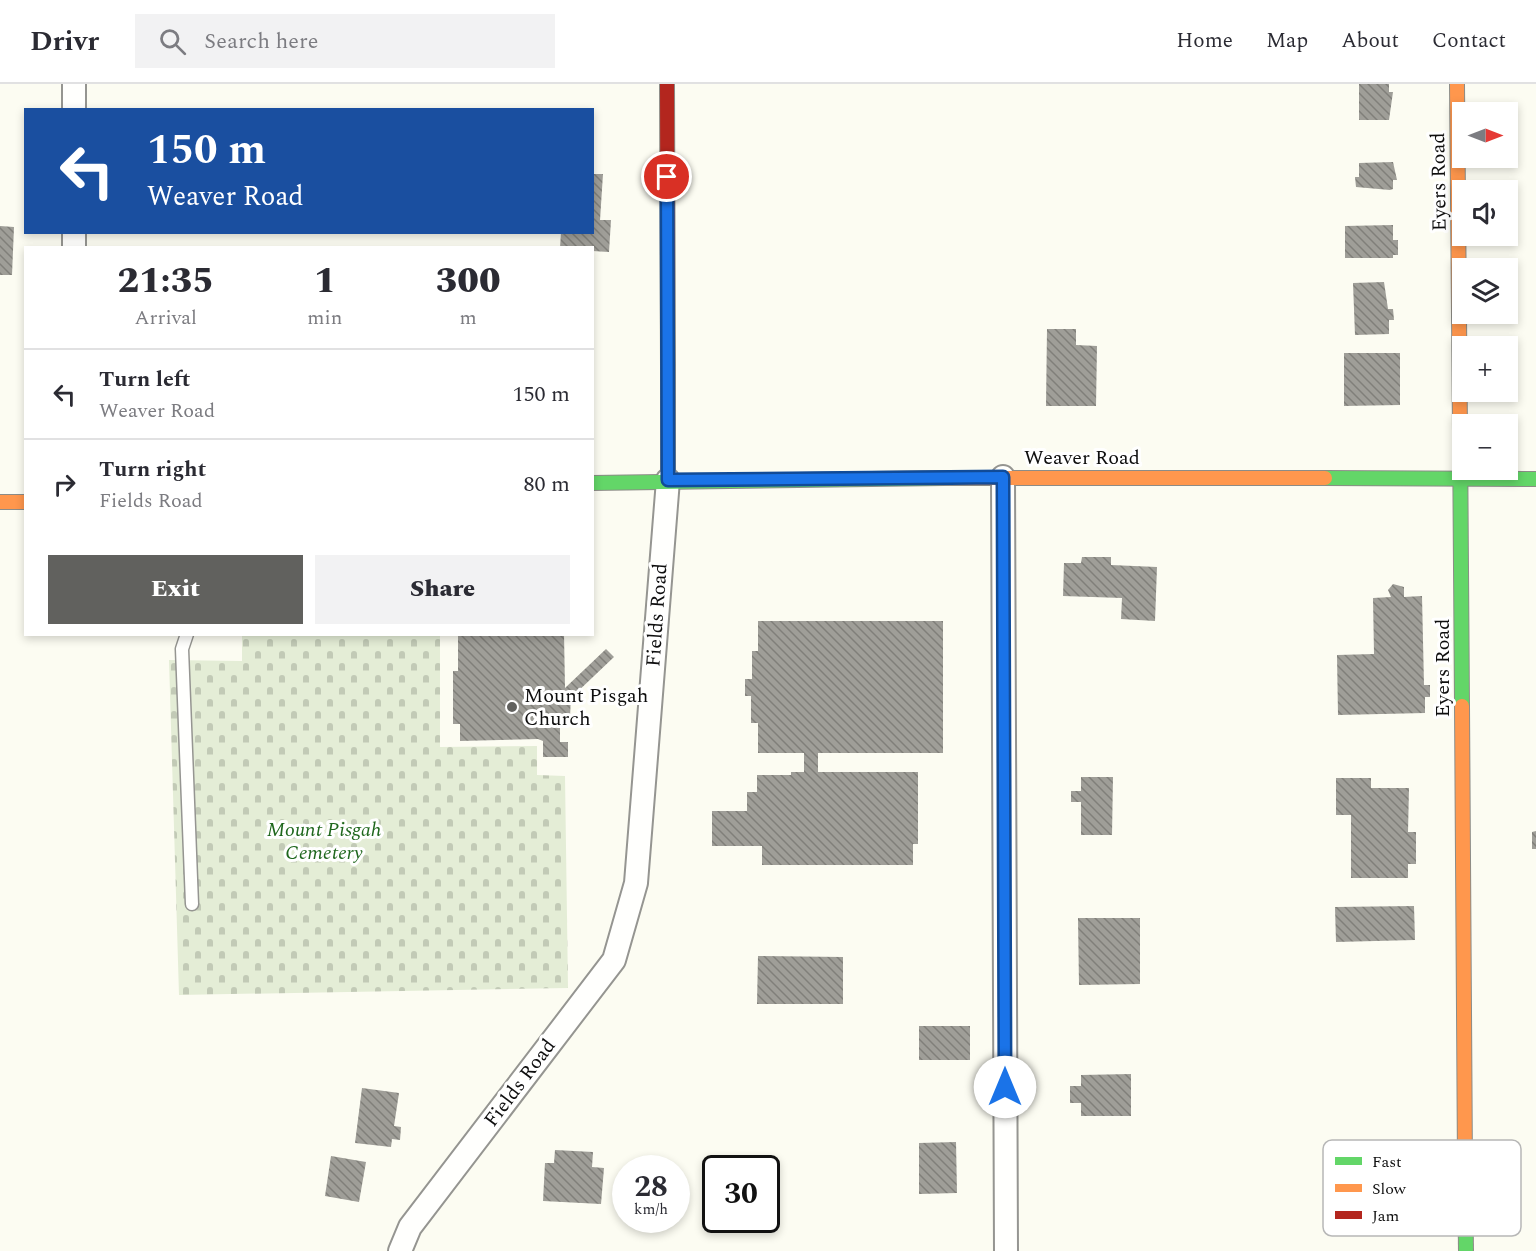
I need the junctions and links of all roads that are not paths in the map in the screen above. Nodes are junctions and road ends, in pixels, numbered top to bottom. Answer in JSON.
{"nodes":[{"id":1,"x":74,"y":84,"type":"edge"},
{"id":2,"x":667,"y":84,"type":"edge"},
{"id":3,"x":1457,"y":84,"type":"edge"},
{"id":4,"x":74,"y":108,"type":"edge"},
{"id":5,"x":1461,"y":414,"type":"edge"},
{"id":6,"x":1003,"y":477,"type":"junction"},
{"id":7,"x":1452,"y":479,"type":"edge"},
{"id":8,"x":1518,"y":479,"type":"edge"},
{"id":9,"x":1536,"y":479,"type":"edge"},
{"id":10,"x":668,"y":480,"type":"junction"},
{"id":11,"x":1462,"y":480,"type":"edge"},
{"id":12,"x":594,"y":483,"type":"edge"},
{"id":13,"x":0,"y":502,"type":"edge"},
{"id":14,"x":24,"y":502,"type":"edge"},
{"id":15,"x":186,"y":636,"type":"edge"},
{"id":16,"x":192,"y":904,"type":"dead end"},
{"id":17,"x":1465,"y":1140,"type":"edge"},
{"id":18,"x":1466,"y":1236,"type":"edge"},
{"id":19,"x":400,"y":1251,"type":"edge"},
{"id":20,"x":1006,"y":1251,"type":"edge"},
{"id":21,"x":1466,"y":1251,"type":"edge"}],
"edges":[{"from":1,"to":4,"type":"street"},
{"from":2,"to":10,"type":"street","name":"Fields Road"},
{"from":3,"to":5,"type":"street","name":"Eyers Road"},
{"from":6,"to":7,"type":"street","name":"Weaver Road"},
{"from":6,"to":10,"type":"street","name":"Weaver Road"},
{"from":6,"to":20,"type":"street"},
{"from":8,"to":9,"type":"street","name":"Weaver Road"},
{"from":10,"to":12,"type":"street","name":"Weaver Road"},
{"from":10,"to":19,"type":"street","name":"Fields Road"},
{"from":11,"to":17,"type":"street","name":"Eyers Road"},
{"from":13,"to":14,"type":"street"},
{"from":15,"to":16,"type":"lane"},
{"from":18,"to":21,"type":"street","name":"Eyers Road"}]}
